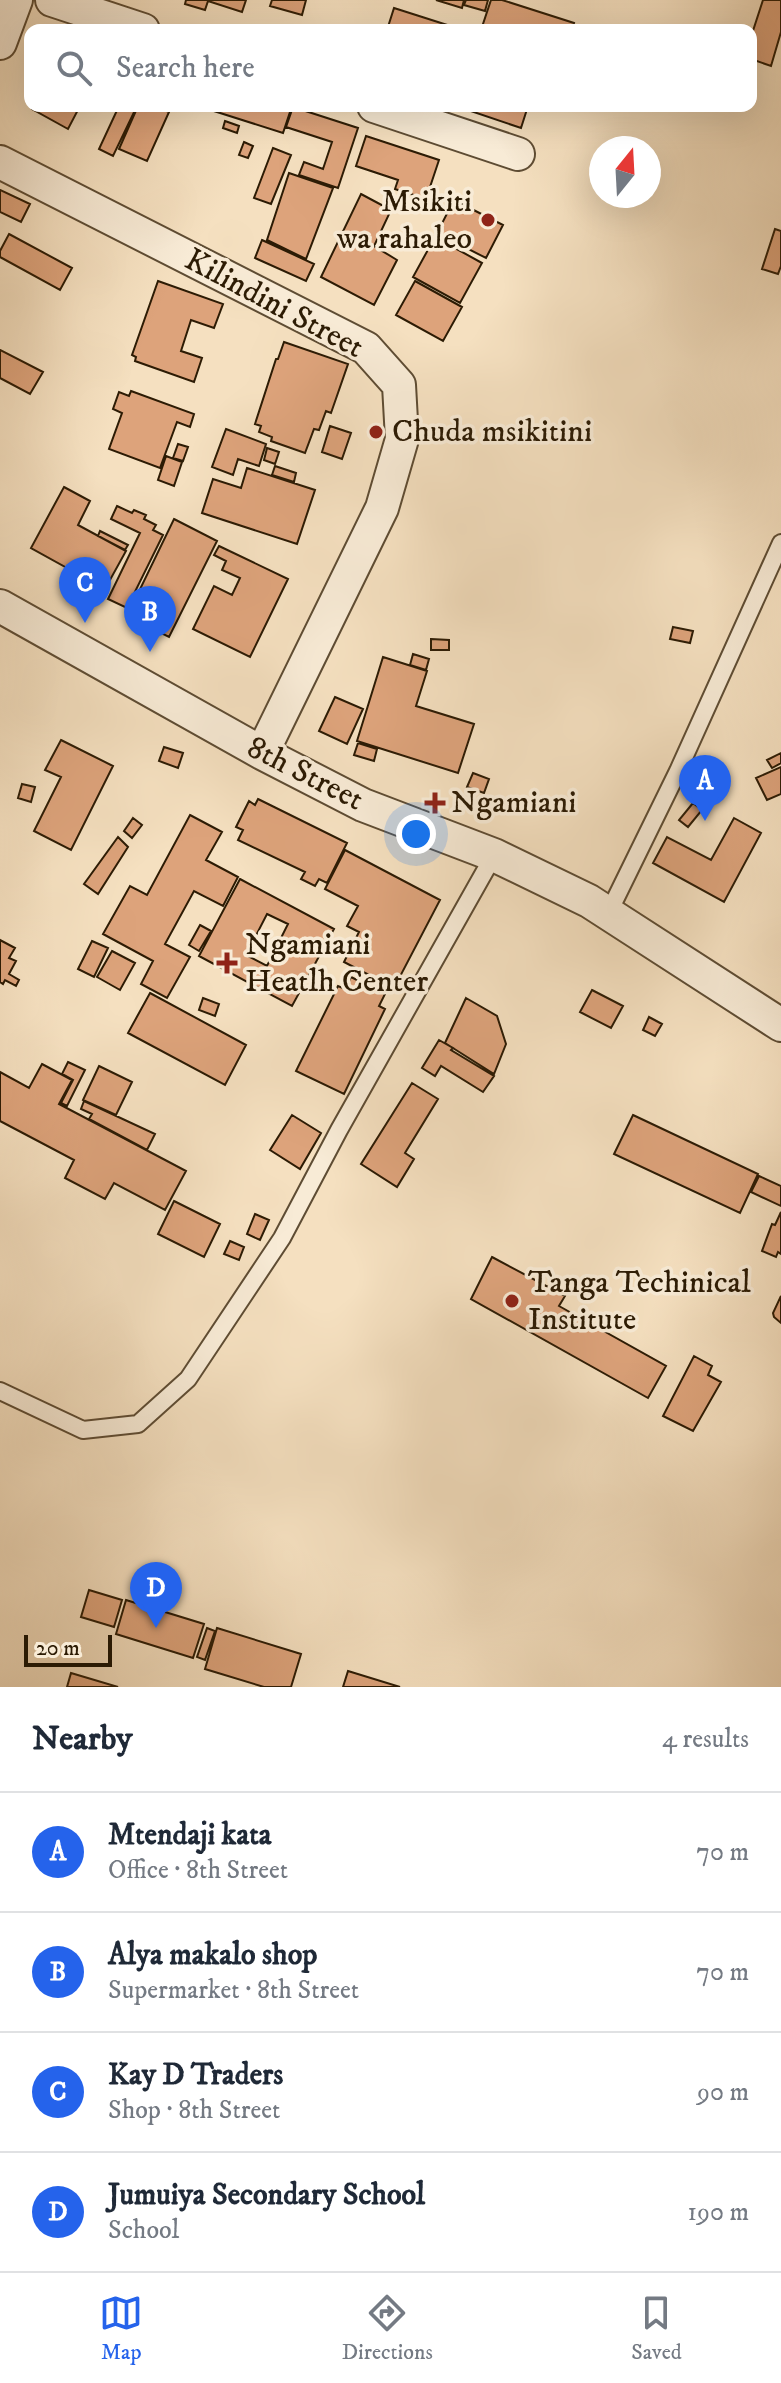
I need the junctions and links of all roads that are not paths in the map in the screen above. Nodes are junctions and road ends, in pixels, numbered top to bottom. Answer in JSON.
{"nodes":[{"id":1,"x":16,"y":0,"type":"edge"},
{"id":2,"x":52,"y":0,"type":"edge"},
{"id":3,"x":125,"y":24,"type":"edge"},
{"id":4,"x":0,"y":43,"type":"edge"},
{"id":5,"x":392,"y":112,"type":"edge"},
{"id":6,"x":518,"y":154,"type":"dead end"},
{"id":7,"x":0,"y":162,"type":"edge"},
{"id":8,"x":781,"y":543,"type":"edge"},
{"id":9,"x":0,"y":606,"type":"edge"},
{"id":10,"x":262,"y":753,"type":"junction"},
{"id":11,"x":494,"y":855,"type":"junction"},
{"id":12,"x":608,"y":914,"type":"junction"},
{"id":13,"x":781,"y":1025,"type":"edge"},
{"id":14,"x":0,"y":1391,"type":"edge"}],
"edges":[{"from":1,"to":4,"type":"street"},
{"from":2,"to":3,"type":"street"},
{"from":5,"to":6,"type":"street"},
{"from":7,"to":10,"type":"street","name":"Kilindini Street"},
{"from":8,"to":12,"type":"lane"},
{"from":9,"to":10,"type":"street","name":"8th Street"},
{"from":10,"to":11,"type":"street","name":"8th Street"},
{"from":11,"to":12,"type":"street","name":"8th Street"},
{"from":11,"to":14,"type":"lane"},
{"from":12,"to":13,"type":"street","name":"8th Street"}]}
